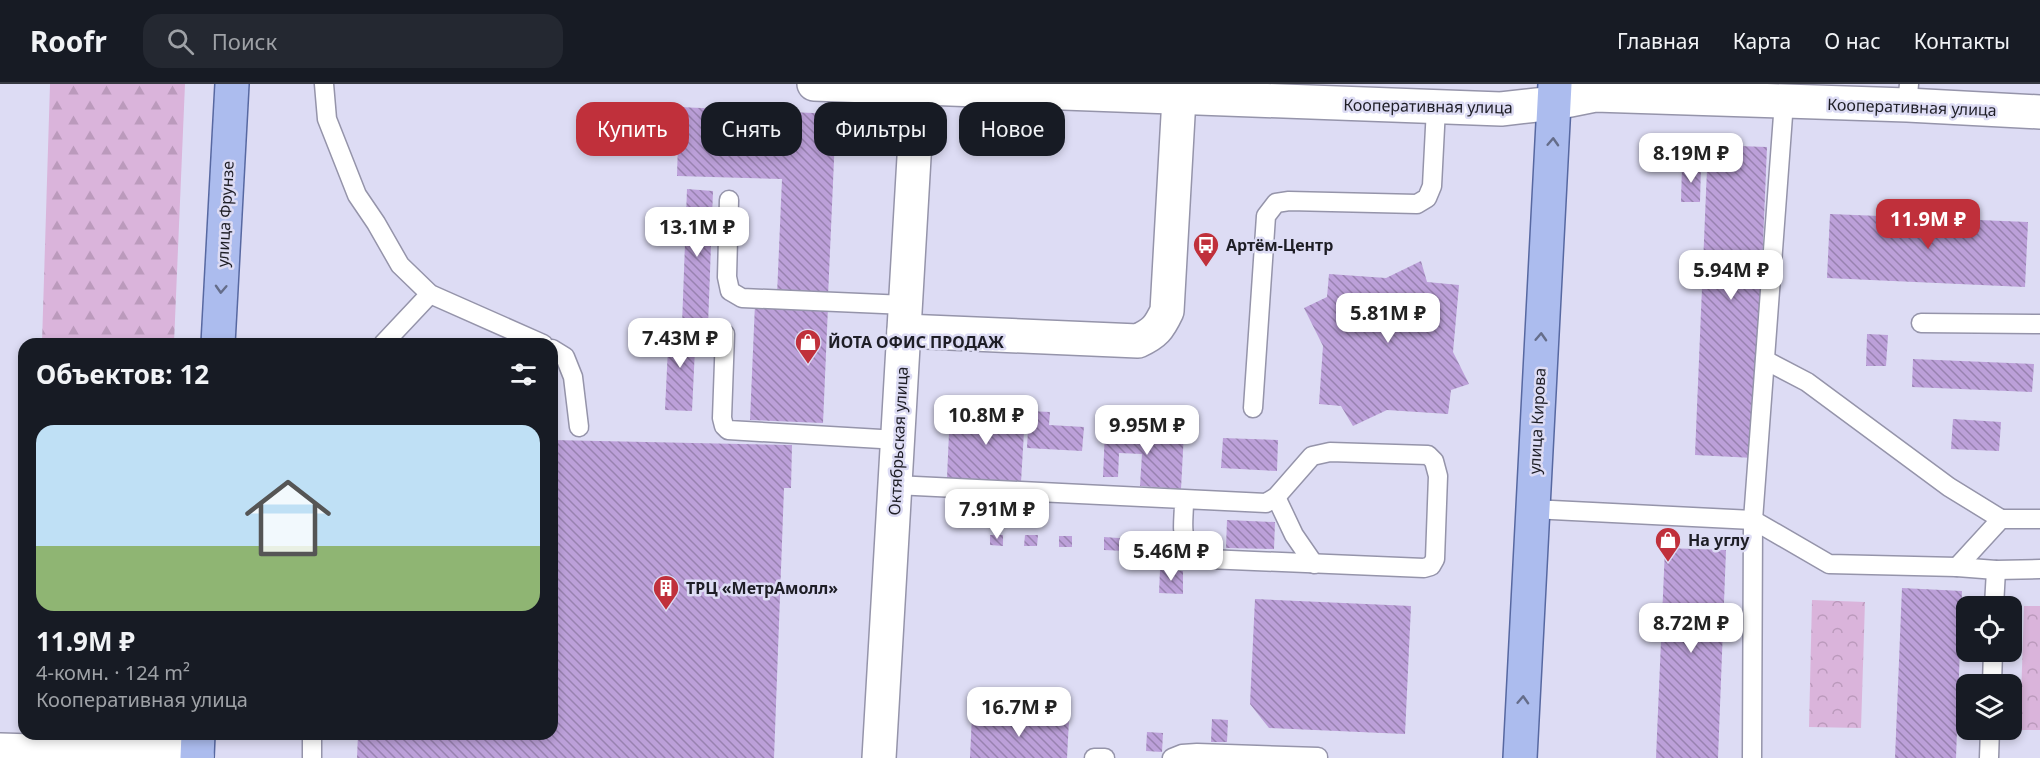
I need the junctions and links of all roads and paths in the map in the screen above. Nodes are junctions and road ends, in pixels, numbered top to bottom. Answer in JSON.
{"nodes":[{"id":1,"x":232,"y":84,"type":"edge"},
{"id":2,"x":324,"y":84,"type":"edge"},
{"id":3,"x":814,"y":84,"type":"edge"},
{"id":4,"x":879,"y":85,"type":"edge"},
{"id":5,"x":918,"y":89,"type":"junction"},
{"id":6,"x":1555,"y":94,"type":"edge"},
{"id":7,"x":1908,"y":95,"type":"edge"},
{"id":8,"x":1179,"y":98,"type":"junction"},
{"id":9,"x":1784,"y":102,"type":"junction"},
{"id":10,"x":1436,"y":108,"type":"junction"},
{"id":11,"x":2040,"y":112,"type":"edge"},
{"id":12,"x":729,"y":200,"type":"dead end"},
{"id":13,"x":430,"y":294,"type":"junction"},
{"id":14,"x":905,"y":318,"type":"junction"},
{"id":15,"x":1921,"y":323,"type":"dead end"},
{"id":16,"x":2040,"y":324,"type":"edge"},
{"id":17,"x":725,"y":334,"type":"dead end"},
{"id":18,"x":218,"y":338,"type":"edge"},
{"id":19,"x":389,"y":338,"type":"edge"},
{"id":20,"x":529,"y":338,"type":"edge"},
{"id":21,"x":558,"y":353,"type":"edge"},
{"id":22,"x":1765,"y":360,"type":"junction"},
{"id":23,"x":1253,"y":408,"type":"dead end"},
{"id":24,"x":579,"y":427,"type":"dead end"},
{"id":25,"x":898,"y":440,"type":"junction"},
{"id":26,"x":896,"y":485,"type":"junction"},
{"id":27,"x":1276,"y":497,"type":"junction"},
{"id":28,"x":1184,"y":500,"type":"junction"},
{"id":29,"x":1532,"y":509,"type":"junction"},
{"id":30,"x":2001,"y":519,"type":"junction"},
{"id":31,"x":2040,"y":519,"type":"edge"},
{"id":32,"x":1753,"y":520,"type":"junction"},
{"id":33,"x":1314,"y":564,"type":"junction"},
{"id":34,"x":1956,"y":567,"type":"junction"},
{"id":35,"x":2040,"y":569,"type":"edge"},
{"id":36,"x":1996,"y":570,"type":"junction"},
{"id":37,"x":1995,"y":596,"type":"edge"},
{"id":38,"x":312,"y":740,"type":"edge"},
{"id":39,"x":1990,"y":740,"type":"edge"},
{"id":40,"x":197,"y":749,"type":"edge"},
{"id":41,"x":0,"y":750,"type":"edge"},
{"id":42,"x":141,"y":757,"type":"edge"},
{"id":43,"x":1318,"y":757,"type":"edge"},
{"id":44,"x":312,"y":758,"type":"edge"},
{"id":45,"x":879,"y":758,"type":"edge"},
{"id":46,"x":1094,"y":758,"type":"edge"},
{"id":47,"x":1105,"y":758,"type":"edge"},
{"id":48,"x":1172,"y":758,"type":"edge"},
{"id":49,"x":1520,"y":758,"type":"edge"},
{"id":50,"x":1752,"y":758,"type":"edge"},
{"id":51,"x":1989,"y":758,"type":"edge"}],
"edges":[{"from":1,"to":18,"type":"main road","name":"улица Фрунзе","one_way":true},
{"from":2,"to":13,"type":"lane"},
{"from":3,"to":4,"type":"street","name":"Кооперативная улица"},
{"from":4,"to":5,"type":"street","name":"Кооперативная улица"},
{"from":5,"to":8,"type":"street","name":"Кооперативная улица"},
{"from":5,"to":14,"type":"street","name":"Октябрьская улица"},
{"from":6,"to":9,"type":"street","name":"Кооперативная улица"},
{"from":6,"to":10,"type":"street","name":"Кооперативная улица"},
{"from":29,"to":6,"type":"main road","name":"улица Кирова","one_way":true},
{"from":7,"to":9,"type":"street","name":"Кооперативная улица"},
{"from":7,"to":11,"type":"street","name":"Кооперативная улица"},
{"from":8,"to":10,"type":"street","name":"Кооперативная улица"},
{"from":8,"to":14,"type":"street"},
{"from":9,"to":22,"type":"lane"},
{"from":10,"to":23,"type":"lane"},
{"from":12,"to":14,"type":"lane"},
{"from":13,"to":19,"type":"lane"},
{"from":13,"to":20,"type":"lane"},
{"from":14,"to":25,"type":"street","name":"Октябрьская улица"},
{"from":15,"to":16,"type":"lane"},
{"from":17,"to":25,"type":"lane"},
{"from":21,"to":24,"type":"lane"},
{"from":22,"to":30,"type":"lane"},
{"from":22,"to":32,"type":"lane"},
{"from":25,"to":26,"type":"street","name":"Октябрьская улица"},
{"from":26,"to":28,"type":"lane"},
{"from":26,"to":45,"type":"street","name":"Октябрьская улица"},
{"from":27,"to":28,"type":"lane"},
{"from":27,"to":33,"type":"lane"},
{"from":27,"to":33,"type":"lane"},
{"from":28,"to":33,"type":"lane"},
{"from":29,"to":32,"type":"lane"},
{"from":49,"to":29,"type":"main road","name":"улица Кирова","one_way":true},
{"from":30,"to":31,"type":"lane"},
{"from":30,"to":34,"type":"lane"},
{"from":32,"to":34,"type":"lane"},
{"from":32,"to":50,"type":"lane"},
{"from":34,"to":36,"type":"lane"},
{"from":35,"to":36,"type":"lane"},
{"from":36,"to":37,"type":"lane"},
{"from":38,"to":44,"type":"lane"},
{"from":39,"to":51,"type":"lane"},
{"from":40,"to":42,"type":"street"},
{"from":41,"to":42,"type":"street"},
{"from":43,"to":48,"type":"lane"},
{"from":46,"to":47,"type":"lane"}]}
